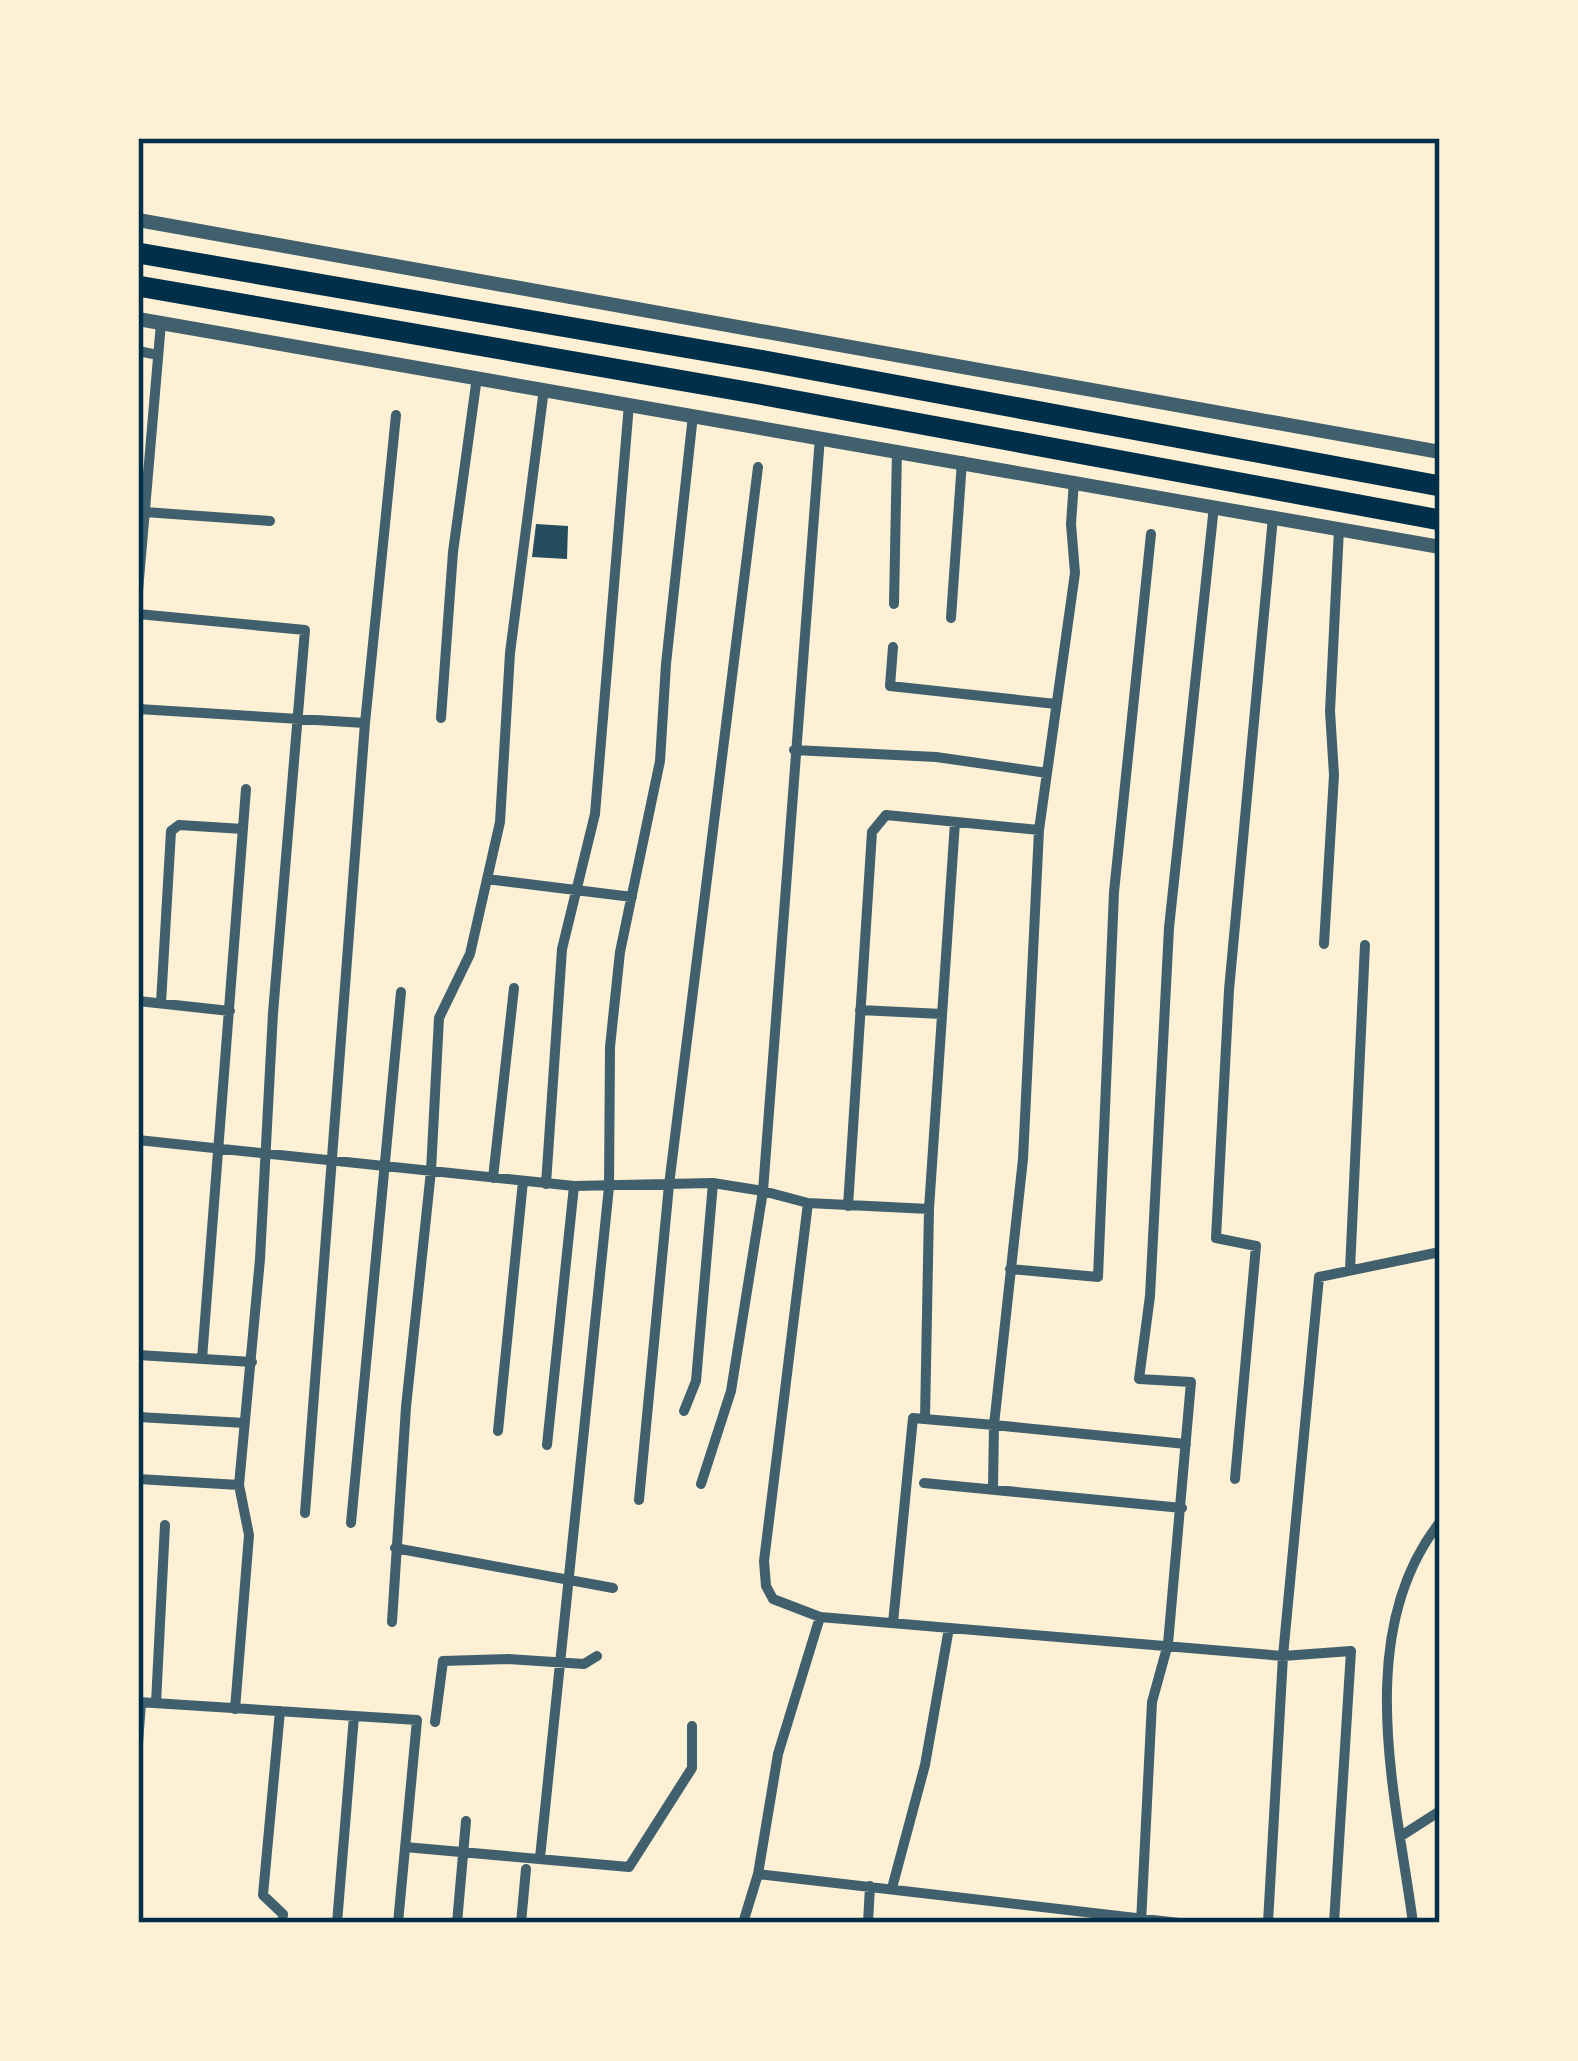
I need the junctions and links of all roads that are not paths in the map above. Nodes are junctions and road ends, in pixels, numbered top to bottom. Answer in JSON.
{"nodes":[{"id":1,"x":138,"y":220,"type":"edge"},
{"id":2,"x":138,"y":253,"type":"edge"},
{"id":3,"x":138,"y":286,"type":"edge"},
{"id":4,"x":138,"y":319,"type":"edge"},
{"id":5,"x":161,"y":322,"type":"junction"},
{"id":6,"x":138,"y":352,"type":"edge"},
{"id":7,"x":158,"y":355,"type":"junction"},
{"id":8,"x":476,"y":385,"type":"junction"},
{"id":9,"x":544,"y":389,"type":"junction"},
{"id":10,"x":628,"y":412,"type":"junction"},
{"id":11,"x":396,"y":415,"type":"dead end"},
{"id":12,"x":693,"y":415,"type":"junction"},
{"id":13,"x":820,"y":437,"type":"junction"},
{"id":14,"x":897,"y":450,"type":"junction"},
{"id":15,"x":1440,"y":452,"type":"edge"},
{"id":16,"x":962,"y":461,"type":"junction"},
{"id":17,"x":758,"y":467,"type":"dead end"},
{"id":18,"x":1074,"y":481,"type":"junction"},
{"id":19,"x":1440,"y":486,"type":"edge"},
{"id":20,"x":1214,"y":506,"type":"junction"},
{"id":21,"x":145,"y":512,"type":"junction"},
{"id":22,"x":1273,"y":517,"type":"junction"},
{"id":23,"x":1440,"y":520,"type":"edge"},
{"id":24,"x":270,"y":521,"type":"dead end"},
{"id":25,"x":1339,"y":529,"type":"junction"},
{"id":26,"x":1150,"y":534,"type":"dead end"},
{"id":27,"x":1440,"y":547,"type":"edge"},
{"id":28,"x":138,"y":591,"type":"edge"},
{"id":29,"x":894,"y":604,"type":"dead end"},
{"id":30,"x":138,"y":614,"type":"edge"},
{"id":31,"x":951,"y":618,"type":"dead end"},
{"id":32,"x":893,"y":647,"type":"dead end"},
{"id":33,"x":1056,"y":704,"type":"junction"},
{"id":34,"x":138,"y":709,"type":"edge"},
{"id":35,"x":441,"y":718,"type":"dead end"},
{"id":36,"x":299,"y":720,"type":"junction"},
{"id":37,"x":365,"y":723,"type":"junction"},
{"id":38,"x":794,"y":750,"type":"junction"},
{"id":39,"x":1047,"y":773,"type":"junction"},
{"id":40,"x":246,"y":789,"type":"dead end"},
{"id":41,"x":955,"y":822,"type":"junction"},
{"id":42,"x":243,"y":830,"type":"junction"},
{"id":43,"x":1039,"y":830,"type":"junction"},
{"id":44,"x":487,"y":879,"type":"junction"},
{"id":45,"x":577,"y":891,"type":"junction"},
{"id":46,"x":632,"y":897,"type":"junction"},
{"id":47,"x":1324,"y":944,"type":"dead end"},
{"id":48,"x":1365,"y":945,"type":"dead end"},
{"id":49,"x":514,"y":988,"type":"dead end"},
{"id":50,"x":401,"y":992,"type":"dead end"},
{"id":51,"x":138,"y":1001,"type":"edge"},
{"id":52,"x":161,"y":1003,"type":"junction"},
{"id":53,"x":860,"y":1010,"type":"junction"},
{"id":54,"x":230,"y":1011,"type":"junction"},
{"id":55,"x":942,"y":1014,"type":"junction"},
{"id":56,"x":138,"y":1140,"type":"edge"},
{"id":57,"x":218,"y":1149,"type":"junction"},
{"id":58,"x":266,"y":1156,"type":"junction"},
{"id":59,"x":332,"y":1160,"type":"junction"},
{"id":60,"x":387,"y":1166,"type":"junction"},
{"id":61,"x":430,"y":1171,"type":"junction"},
{"id":62,"x":493,"y":1178,"type":"junction"},
{"id":63,"x":523,"y":1181,"type":"junction"},
{"id":64,"x":713,"y":1183,"type":"junction"},
{"id":65,"x":546,"y":1184,"type":"junction"},
{"id":66,"x":669,"y":1185,"type":"junction"},
{"id":67,"x":574,"y":1186,"type":"junction"},
{"id":68,"x":609,"y":1186,"type":"junction"},
{"id":69,"x":764,"y":1191,"type":"junction"},
{"id":70,"x":808,"y":1204,"type":"junction"},
{"id":71,"x":848,"y":1206,"type":"junction"},
{"id":72,"x":929,"y":1209,"type":"junction"},
{"id":73,"x":1440,"y":1252,"type":"edge"},
{"id":74,"x":1010,"y":1269,"type":"junction"},
{"id":75,"x":1350,"y":1270,"type":"junction"},
{"id":76,"x":138,"y":1355,"type":"edge"},
{"id":77,"x":202,"y":1359,"type":"junction"},
{"id":78,"x":252,"y":1362,"type":"junction"},
{"id":79,"x":684,"y":1412,"type":"dead end"},
{"id":80,"x":138,"y":1417,"type":"edge"},
{"id":81,"x":925,"y":1419,"type":"junction"},
{"id":82,"x":245,"y":1423,"type":"junction"},
{"id":83,"x":994,"y":1425,"type":"junction"},
{"id":84,"x":498,"y":1431,"type":"dead end"},
{"id":85,"x":1186,"y":1444,"type":"junction"},
{"id":86,"x":547,"y":1445,"type":"dead end"},
{"id":87,"x":138,"y":1479,"type":"edge"},
{"id":88,"x":1235,"y":1479,"type":"dead end"},
{"id":89,"x":924,"y":1483,"type":"dead end"},
{"id":90,"x":700,"y":1484,"type":"dead end"},
{"id":91,"x":239,"y":1485,"type":"junction"},
{"id":92,"x":993,"y":1488,"type":"junction"},
{"id":93,"x":638,"y":1500,"type":"dead end"},
{"id":94,"x":1182,"y":1508,"type":"junction"},
{"id":95,"x":305,"y":1514,"type":"dead end"},
{"id":96,"x":1440,"y":1522,"type":"edge"},
{"id":97,"x":351,"y":1523,"type":"dead end"},
{"id":98,"x":165,"y":1525,"type":"dead end"},
{"id":99,"x":395,"y":1548,"type":"junction"},
{"id":100,"x":566,"y":1580,"type":"junction"},
{"id":101,"x":613,"y":1588,"type":"dead end"},
{"id":102,"x":820,"y":1616,"type":"junction"},
{"id":103,"x":392,"y":1622,"type":"dead end"},
{"id":104,"x":893,"y":1623,"type":"junction"},
{"id":105,"x":949,"y":1628,"type":"junction"},
{"id":106,"x":1168,"y":1644,"type":"junction"},
{"id":107,"x":597,"y":1656,"type":"dead end"},
{"id":108,"x":1283,"y":1656,"type":"junction"},
{"id":109,"x":558,"y":1663,"type":"junction"},
{"id":110,"x":140,"y":1702,"type":"edge"},
{"id":111,"x":156,"y":1703,"type":"junction"},
{"id":112,"x":235,"y":1708,"type":"junction"},
{"id":113,"x":280,"y":1711,"type":"junction"},
{"id":114,"x":354,"y":1716,"type":"junction"},
{"id":115,"x":435,"y":1722,"type":"dead end"},
{"id":116,"x":692,"y":1726,"type":"dead end"},
{"id":117,"x":138,"y":1744,"type":"edge"},
{"id":118,"x":1440,"y":1811,"type":"edge"},
{"id":119,"x":466,"y":1821,"type":"dead end"},
{"id":120,"x":1401,"y":1836,"type":"junction"},
{"id":121,"x":405,"y":1847,"type":"junction"},
{"id":122,"x":463,"y":1854,"type":"junction"},
{"id":123,"x":540,"y":1858,"type":"junction"},
{"id":124,"x":526,"y":1869,"type":"dead end"},
{"id":125,"x":758,"y":1874,"type":"junction"},
{"id":126,"x":871,"y":1886,"type":"junction"},
{"id":127,"x":892,"y":1888,"type":"junction"},
{"id":128,"x":1141,"y":1921,"type":"edge"},
{"id":129,"x":282,"y":1923,"type":"edge"},
{"id":130,"x":337,"y":1923,"type":"edge"},
{"id":131,"x":398,"y":1923,"type":"edge"},
{"id":132,"x":457,"y":1923,"type":"edge"},
{"id":133,"x":520,"y":1923,"type":"edge"},
{"id":134,"x":743,"y":1923,"type":"edge"},
{"id":135,"x":868,"y":1923,"type":"edge"},
{"id":136,"x":1179,"y":1923,"type":"edge"},
{"id":137,"x":1268,"y":1923,"type":"edge"},
{"id":138,"x":1334,"y":1923,"type":"edge"},
{"id":139,"x":1413,"y":1923,"type":"edge"}],
"edges":[{"from":1,"to":15,"type":"street"},
{"from":2,"to":19,"type":"highway"},
{"from":3,"to":23,"type":"highway"},
{"from":4,"to":5,"type":"street"},
{"from":5,"to":7,"type":"street"},
{"from":5,"to":8,"type":"street"},
{"from":6,"to":7,"type":"street"},
{"from":7,"to":21,"type":"street"},
{"from":8,"to":9,"type":"street"},
{"from":8,"to":35,"type":"street"},
{"from":9,"to":10,"type":"street"},
{"from":9,"to":44,"type":"street"},
{"from":10,"to":12,"type":"street"},
{"from":10,"to":45,"type":"street"},
{"from":11,"to":37,"type":"street"},
{"from":12,"to":13,"type":"street"},
{"from":12,"to":46,"type":"street"},
{"from":13,"to":14,"type":"street"},
{"from":13,"to":38,"type":"street"},
{"from":14,"to":16,"type":"street"},
{"from":14,"to":29,"type":"street"},
{"from":16,"to":18,"type":"street"},
{"from":16,"to":31,"type":"street"},
{"from":17,"to":66,"type":"street"},
{"from":18,"to":20,"type":"street"},
{"from":18,"to":33,"type":"street"},
{"from":20,"to":22,"type":"street"},
{"from":20,"to":85,"type":"street"},
{"from":21,"to":24,"type":"street"},
{"from":21,"to":28,"type":"street"},
{"from":22,"to":25,"type":"street"},
{"from":22,"to":88,"type":"street"},
{"from":25,"to":27,"type":"street"},
{"from":25,"to":47,"type":"street"},
{"from":26,"to":74,"type":"street"},
{"from":30,"to":36,"type":"street"},
{"from":32,"to":33,"type":"street"},
{"from":33,"to":39,"type":"street"},
{"from":34,"to":36,"type":"street"},
{"from":36,"to":37,"type":"street"},
{"from":36,"to":58,"type":"street"},
{"from":37,"to":59,"type":"street"},
{"from":38,"to":39,"type":"street"},
{"from":38,"to":69,"type":"street"},
{"from":39,"to":43,"type":"street"},
{"from":40,"to":42,"type":"street"},
{"from":41,"to":43,"type":"street"},
{"from":41,"to":53,"type":"street"},
{"from":41,"to":55,"type":"street"},
{"from":42,"to":52,"type":"street"},
{"from":42,"to":54,"type":"street"},
{"from":43,"to":74,"type":"street"},
{"from":44,"to":45,"type":"street"},
{"from":44,"to":61,"type":"street"},
{"from":45,"to":46,"type":"street"},
{"from":45,"to":65,"type":"street"},
{"from":46,"to":68,"type":"street"},
{"from":48,"to":75,"type":"street"},
{"from":49,"to":62,"type":"street"},
{"from":50,"to":60,"type":"street"},
{"from":51,"to":52,"type":"street"},
{"from":52,"to":54,"type":"street"},
{"from":53,"to":55,"type":"street"},
{"from":53,"to":71,"type":"street"},
{"from":54,"to":57,"type":"street"},
{"from":55,"to":72,"type":"street"},
{"from":56,"to":57,"type":"street"},
{"from":57,"to":58,"type":"street"},
{"from":57,"to":77,"type":"street"},
{"from":58,"to":59,"type":"street"},
{"from":58,"to":78,"type":"street"},
{"from":59,"to":60,"type":"street"},
{"from":59,"to":95,"type":"street"},
{"from":60,"to":61,"type":"street"},
{"from":60,"to":97,"type":"street"},
{"from":61,"to":62,"type":"street"},
{"from":61,"to":99,"type":"street"},
{"from":62,"to":63,"type":"street"},
{"from":63,"to":65,"type":"street"},
{"from":63,"to":84,"type":"street"},
{"from":64,"to":66,"type":"street"},
{"from":64,"to":69,"type":"street"},
{"from":64,"to":79,"type":"street"},
{"from":65,"to":67,"type":"street"},
{"from":66,"to":68,"type":"street"},
{"from":66,"to":93,"type":"street"},
{"from":67,"to":68,"type":"street"},
{"from":67,"to":86,"type":"street"},
{"from":68,"to":100,"type":"street"},
{"from":69,"to":70,"type":"street"},
{"from":69,"to":90,"type":"street"},
{"from":70,"to":71,"type":"street"},
{"from":70,"to":102,"type":"street"},
{"from":71,"to":72,"type":"street"},
{"from":72,"to":81,"type":"street"},
{"from":73,"to":75,"type":"street"},
{"from":74,"to":83,"type":"street"},
{"from":75,"to":108,"type":"street"},
{"from":76,"to":77,"type":"street"},
{"from":77,"to":78,"type":"street"},
{"from":78,"to":82,"type":"street"},
{"from":80,"to":82,"type":"street"},
{"from":81,"to":83,"type":"street"},
{"from":81,"to":104,"type":"street"},
{"from":82,"to":91,"type":"street"},
{"from":83,"to":85,"type":"street"},
{"from":83,"to":92,"type":"street"},
{"from":85,"to":94,"type":"street"},
{"from":87,"to":91,"type":"street"},
{"from":89,"to":92,"type":"street"},
{"from":91,"to":112,"type":"street"},
{"from":92,"to":94,"type":"street"},
{"from":94,"to":106,"type":"street"},
{"from":96,"to":120,"type":"street"},
{"from":98,"to":111,"type":"street"},
{"from":99,"to":100,"type":"street"},
{"from":99,"to":103,"type":"street"},
{"from":100,"to":101,"type":"street"},
{"from":100,"to":109,"type":"street"},
{"from":102,"to":104,"type":"street"},
{"from":102,"to":125,"type":"street"},
{"from":104,"to":105,"type":"street"},
{"from":105,"to":106,"type":"street"},
{"from":105,"to":127,"type":"street"},
{"from":106,"to":108,"type":"street"},
{"from":106,"to":128,"type":"street"},
{"from":107,"to":109,"type":"street"},
{"from":108,"to":137,"type":"street"},
{"from":108,"to":138,"type":"street"},
{"from":109,"to":115,"type":"street"},
{"from":109,"to":123,"type":"street"},
{"from":110,"to":111,"type":"street"},
{"from":110,"to":117,"type":"street"},
{"from":111,"to":112,"type":"street"},
{"from":112,"to":113,"type":"street"},
{"from":113,"to":114,"type":"street"},
{"from":113,"to":129,"type":"street"},
{"from":114,"to":121,"type":"street"},
{"from":114,"to":130,"type":"street"},
{"from":116,"to":123,"type":"street"},
{"from":118,"to":120,"type":"street"},
{"from":119,"to":122,"type":"street"},
{"from":120,"to":139,"type":"street"},
{"from":121,"to":122,"type":"street"},
{"from":121,"to":131,"type":"street"},
{"from":122,"to":123,"type":"street"},
{"from":122,"to":132,"type":"street"},
{"from":124,"to":133,"type":"street"},
{"from":125,"to":126,"type":"street"},
{"from":125,"to":134,"type":"street"},
{"from":126,"to":127,"type":"street"},
{"from":126,"to":135,"type":"street"},
{"from":127,"to":128,"type":"street"},
{"from":128,"to":136,"type":"street"}]}
